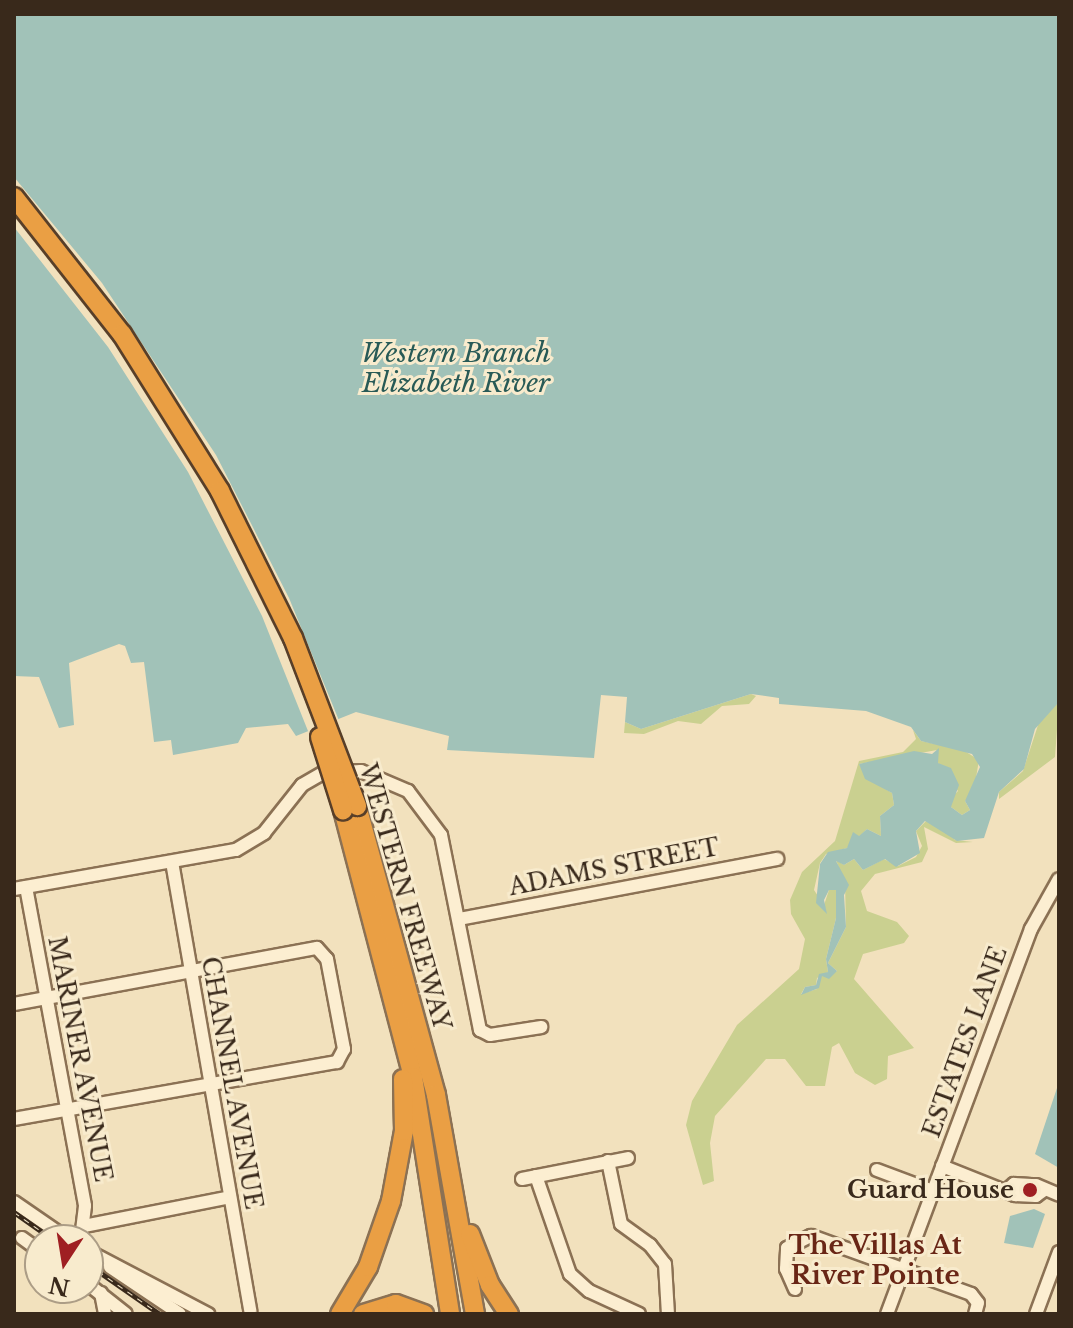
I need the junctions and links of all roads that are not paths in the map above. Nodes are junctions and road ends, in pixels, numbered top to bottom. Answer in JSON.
{"nodes":[{"id":1,"x":14,"y":197,"type":"edge"},
{"id":2,"x":14,"y":212,"type":"edge"},
{"id":3,"x":350,"y":808,"type":"junction"},
{"id":4,"x":777,"y":859,"type":"dead end"},
{"id":5,"x":172,"y":862,"type":"junction"},
{"id":6,"x":1059,"y":879,"type":"edge"},
{"id":7,"x":20,"y":888,"type":"edge"},
{"id":8,"x":459,"y":919,"type":"junction"},
{"id":9,"x":190,"y":969,"type":"junction"},
{"id":10,"x":48,"y":999,"type":"junction"},
{"id":11,"x":14,"y":1004,"type":"edge"},
{"id":12,"x":397,"y":1008,"type":"junction"},
{"id":13,"x":541,"y":1027,"type":"dead end"},
{"id":14,"x":211,"y":1085,"type":"junction"},
{"id":15,"x":67,"y":1109,"type":"junction"},
{"id":16,"x":14,"y":1119,"type":"edge"},
{"id":17,"x":628,"y":1158,"type":"dead end"},
{"id":18,"x":608,"y":1161,"type":"junction"},
{"id":19,"x":942,"y":1166,"type":"junction"},
{"id":20,"x":877,"y":1170,"type":"dead end"},
{"id":21,"x":536,"y":1176,"type":"junction"},
{"id":22,"x":522,"y":1179,"type":"dead end"},
{"id":23,"x":933,"y":1191,"type":"junction"},
{"id":24,"x":1059,"y":1195,"type":"edge"},
{"id":25,"x":456,"y":1196,"type":"junction"},
{"id":26,"x":230,"y":1197,"type":"junction"},
{"id":27,"x":14,"y":1202,"type":"edge"},
{"id":28,"x":46,"y":1224,"type":"edge"},
{"id":29,"x":84,"y":1224,"type":"edge"},
{"id":30,"x":94,"y":1224,"type":"edge"},
{"id":31,"x":1059,"y":1252,"type":"edge"},
{"id":32,"x":104,"y":1260,"type":"edge"},
{"id":33,"x":104,"y":1263,"type":"edge"},
{"id":34,"x":904,"y":1268,"type":"junction"},
{"id":35,"x":795,"y":1289,"type":"dead end"},
{"id":36,"x":104,"y":1296,"type":"edge"},
{"id":37,"x":250,"y":1311,"type":"dead end"},
{"id":38,"x":126,"y":1314,"type":"edge"},
{"id":39,"x":180,"y":1314,"type":"edge"},
{"id":40,"x":208,"y":1314,"type":"edge"},
{"id":41,"x":340,"y":1314,"type":"edge"},
{"id":42,"x":363,"y":1314,"type":"edge"},
{"id":43,"x":424,"y":1314,"type":"edge"},
{"id":44,"x":450,"y":1314,"type":"edge"},
{"id":45,"x":475,"y":1314,"type":"edge"},
{"id":46,"x":509,"y":1314,"type":"edge"},
{"id":47,"x":639,"y":1314,"type":"edge"},
{"id":48,"x":668,"y":1314,"type":"edge"},
{"id":49,"x":887,"y":1314,"type":"edge"},
{"id":50,"x":975,"y":1314,"type":"edge"},
{"id":51,"x":1036,"y":1314,"type":"edge"}],
"edges":[{"from":1,"to":3,"type":"highway","name":"WESTERN FREEWAY","bridge":true},
{"from":2,"to":3,"type":"highway","name":"WESTERN FREEWAY","bridge":true},
{"from":3,"to":12,"type":"highway","name":"WESTERN FREEWAY"},
{"from":3,"to":25,"type":"highway","name":"WESTERN FREEWAY"},
{"from":4,"to":8,"type":"street","name":"ADAMS STREET"},
{"from":5,"to":7,"type":"street"},
{"from":5,"to":8,"type":"street"},
{"from":5,"to":9,"type":"street","name":"CHANNEL AVENUE"},
{"from":6,"to":19,"type":"street","name":"ESTATES LANE"},
{"from":7,"to":10,"type":"street","name":"MARINER AVENUE"},
{"from":8,"to":13,"type":"street"},
{"from":9,"to":10,"type":"street"},
{"from":9,"to":14,"type":"street","name":"CHANNEL AVENUE"},
{"from":9,"to":14,"type":"street"},
{"from":10,"to":11,"type":"street"},
{"from":10,"to":15,"type":"street","name":"MARINER AVENUE"},
{"from":12,"to":41,"type":"highway"},
{"from":12,"to":44,"type":"highway","name":"WESTERN FREEWAY"},
{"from":14,"to":15,"type":"street"},
{"from":14,"to":26,"type":"street","name":"CHANNEL AVENUE"},
{"from":15,"to":16,"type":"street"},
{"from":15,"to":29,"type":"street","name":"MARINER AVENUE"},
{"from":17,"to":18,"type":"street"},
{"from":18,"to":21,"type":"street"},
{"from":18,"to":48,"type":"street"},
{"from":19,"to":23,"type":"street","name":"ESTATES LANE"},
{"from":19,"to":24,"type":"street"},
{"from":20,"to":23,"type":"street"},
{"from":21,"to":22,"type":"street"},
{"from":21,"to":47,"type":"street"},
{"from":23,"to":34,"type":"street","name":"ESTATES LANE"},
{"from":25,"to":45,"type":"highway","name":"WESTERN FREEWAY"},
{"from":25,"to":46,"type":"highway"},
{"from":26,"to":30,"type":"street"},
{"from":26,"to":37,"type":"street","name":"CHANNEL AVENUE"},
{"from":27,"to":28,"type":"street"},
{"from":31,"to":51,"type":"street"},
{"from":32,"to":40,"type":"street"},
{"from":33,"to":39,"type":"street"},
{"from":34,"to":35,"type":"street"},
{"from":34,"to":49,"type":"street","name":"ESTATES LANE"},
{"from":34,"to":50,"type":"street"},
{"from":36,"to":38,"type":"street"},
{"from":42,"to":43,"type":"highway"}]}
